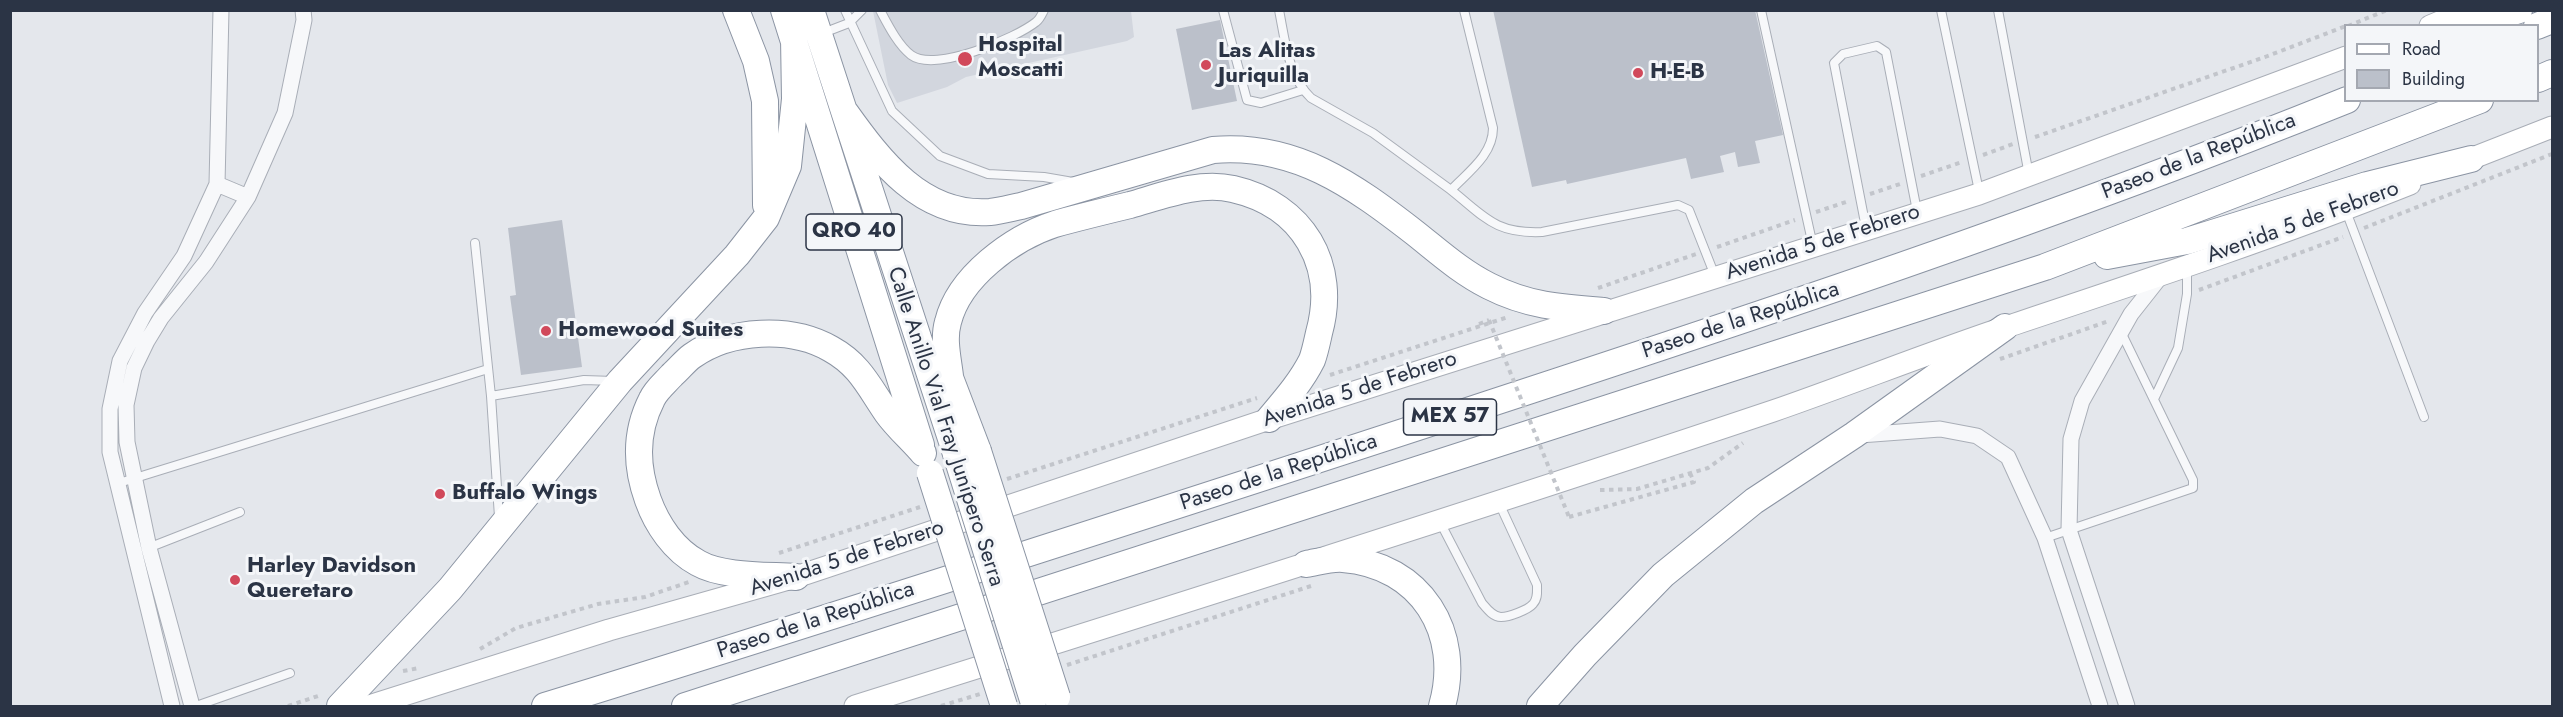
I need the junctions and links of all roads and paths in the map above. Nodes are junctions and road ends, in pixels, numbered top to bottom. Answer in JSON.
{"nodes":[{"id":1,"x":221,"y":10,"type":"edge"},
{"id":2,"x":303,"y":10,"type":"edge"},
{"id":3,"x":736,"y":10,"type":"edge"},
{"id":4,"x":784,"y":10,"type":"edge"},
{"id":5,"x":811,"y":10,"type":"edge"},
{"id":6,"x":845,"y":10,"type":"edge"},
{"id":7,"x":851,"y":10,"type":"edge"},
{"id":8,"x":862,"y":10,"type":"edge"},
{"id":9,"x":880,"y":10,"type":"edge"},
{"id":10,"x":1044,"y":10,"type":"edge"},
{"id":11,"x":1223,"y":10,"type":"edge"},
{"id":12,"x":1279,"y":10,"type":"edge"},
{"id":13,"x":1464,"y":10,"type":"edge"},
{"id":14,"x":1761,"y":10,"type":"edge"},
{"id":15,"x":1941,"y":10,"type":"edge"},
{"id":16,"x":1998,"y":10,"type":"edge"},
{"id":17,"x":2387,"y":10,"type":"edge"},
{"id":18,"x":2469,"y":10,"type":"edge"},
{"id":19,"x":2519,"y":10,"type":"edge"},
{"id":20,"x":849,"y":23,"type":"junction"},
{"id":21,"x":2352,"y":24,"type":"edge"},
{"id":22,"x":2435,"y":24,"type":"edge"},
{"id":23,"x":2475,"y":24,"type":"edge"},
{"id":24,"x":2344,"y":27,"type":"edge"},
{"id":25,"x":806,"y":36,"type":"junction"},
{"id":26,"x":2344,"y":58,"type":"edge"},
{"id":27,"x":2553,"y":73,"type":"edge"},
{"id":28,"x":2539,"y":79,"type":"edge"},
{"id":29,"x":1303,"y":90,"type":"junction"},
{"id":30,"x":2344,"y":101,"type":"edge"},
{"id":31,"x":2475,"y":102,"type":"edge"},
{"id":32,"x":845,"y":112,"type":"junction"},
{"id":33,"x":2553,"y":127,"type":"edge"},
{"id":34,"x":2022,"y":141,"type":"junction"},
{"id":35,"x":1972,"y":159,"type":"junction"},
{"id":36,"x":2471,"y":159,"type":"junction"},
{"id":37,"x":2029,"y":177,"type":"junction"},
{"id":38,"x":1911,"y":180,"type":"junction"},
{"id":39,"x":217,"y":184,"type":"junction"},
{"id":40,"x":1092,"y":186,"type":"junction"},
{"id":41,"x":1450,"y":190,"type":"junction"},
{"id":42,"x":1979,"y":194,"type":"junction"},
{"id":43,"x":869,"y":195,"type":"junction"},
{"id":44,"x":248,"y":197,"type":"junction"},
{"id":45,"x":1860,"y":197,"type":"junction"},
{"id":46,"x":2346,"y":209,"type":"junction"},
{"id":47,"x":1918,"y":213,"type":"junction"},
{"id":48,"x":1806,"y":216,"type":"junction"},
{"id":49,"x":766,"y":218,"type":"junction"},
{"id":50,"x":1866,"y":228,"type":"junction"},
{"id":51,"x":475,"y":243,"type":"dead end"},
{"id":52,"x":1813,"y":246,"type":"junction"},
{"id":53,"x":1705,"y":251,"type":"junction"},
{"id":54,"x":2187,"y":266,"type":"junction"},
{"id":55,"x":2045,"y":267,"type":"junction"},
{"id":56,"x":2162,"y":275,"type":"junction"},
{"id":57,"x":1715,"y":277,"type":"junction"},
{"id":58,"x":1598,"y":301,"type":"junction"},
{"id":59,"x":1512,"y":316,"type":"dead end"},
{"id":60,"x":1489,"y":320,"type":"dead end"},
{"id":61,"x":2005,"y":327,"type":"junction"},
{"id":62,"x":2121,"y":332,"type":"junction"},
{"id":63,"x":488,"y":369,"type":"junction"},
{"id":64,"x":1329,"y":375,"type":"dead end"},
{"id":65,"x":950,"y":376,"type":"junction"},
{"id":66,"x":620,"y":381,"type":"junction"},
{"id":67,"x":491,"y":396,"type":"junction"},
{"id":68,"x":2154,"y":399,"type":"junction"},
{"id":69,"x":1266,"y":407,"type":"junction"},
{"id":70,"x":2424,"y":417,"type":"dead end"},
{"id":71,"x":1854,"y":435,"type":"junction"},
{"id":72,"x":967,"y":452,"type":"junction"},
{"id":73,"x":927,"y":463,"type":"junction"},
{"id":74,"x":1690,"y":473,"type":"dead end"},
{"id":75,"x":135,"y":478,"type":"junction"},
{"id":76,"x":1003,"y":480,"type":"dead end"},
{"id":77,"x":119,"y":483,"type":"junction"},
{"id":78,"x":1499,"y":501,"type":"junction"},
{"id":79,"x":924,"y":506,"type":"dead end"},
{"id":80,"x":240,"y":512,"type":"dead end"},
{"id":81,"x":1440,"y":521,"type":"junction"},
{"id":82,"x":500,"y":528,"type":"junction"},
{"id":83,"x":2069,"y":530,"type":"junction"},
{"id":84,"x":2045,"y":538,"type":"junction"},
{"id":85,"x":142,"y":550,"type":"junction"},
{"id":86,"x":778,"y":553,"type":"dead end"},
{"id":87,"x":1306,"y":564,"type":"junction"},
{"id":88,"x":722,"y":572,"type":"junction"},
{"id":89,"x":796,"y":577,"type":"junction"},
{"id":90,"x":471,"y":654,"type":"dead end"},
{"id":91,"x":430,"y":665,"type":"dead end"},
{"id":92,"x":398,"y":672,"type":"dead end"},
{"id":93,"x":290,"y":673,"type":"dead end"},
{"id":94,"x":1047,"y":703,"type":"edge"},
{"id":95,"x":172,"y":706,"type":"edge"},
{"id":96,"x":196,"y":706,"type":"edge"},
{"id":97,"x":202,"y":706,"type":"edge"},
{"id":98,"x":340,"y":706,"type":"edge"},
{"id":99,"x":369,"y":706,"type":"edge"},
{"id":100,"x":545,"y":706,"type":"edge"},
{"id":101,"x":685,"y":706,"type":"edge"},
{"id":102,"x":855,"y":706,"type":"edge"},
{"id":103,"x":1004,"y":706,"type":"edge"},
{"id":104,"x":1442,"y":706,"type":"edge"},
{"id":105,"x":1540,"y":706,"type":"edge"},
{"id":106,"x":2100,"y":706,"type":"edge"},
{"id":107,"x":2127,"y":706,"type":"edge"}],
"edges":[{"from":1,"to":39,"type":"street"},
{"from":2,"to":44,"type":"street"},
{"from":3,"to":49,"type":"highway"},
{"from":4,"to":25,"type":"highway","name":"Calle Anillo Vial Fray Junípero Serra","number":"QRO 40"},
{"from":5,"to":25,"type":"highway","name":"Calle Anillo Vial Fray Junípero Serra","number":"QRO 40"},
{"from":6,"to":20,"type":"lane"},
{"from":7,"to":20,"type":"lane"},
{"from":8,"to":20,"type":"lane"},
{"from":9,"to":10,"type":"lane"},
{"from":11,"to":29,"type":"lane"},
{"from":12,"to":29,"type":"lane"},
{"from":13,"to":41,"type":"lane"},
{"from":14,"to":48,"type":"lane"},
{"from":15,"to":35,"type":"lane"},
{"from":16,"to":34,"type":"lane"},
{"from":17,"to":21,"type":"path"},
{"from":18,"to":22,"type":"main road"},
{"from":19,"to":23,"type":"highway"},
{"from":20,"to":25,"type":"lane"},
{"from":20,"to":40,"type":"lane"},
{"from":24,"to":34,"type":"path"},
{"from":25,"to":32,"type":"highway","name":"Calle Anillo Vial Fray Junípero Serra","number":"QRO 40"},
{"from":25,"to":49,"type":"highway"},
{"from":25,"to":73,"type":"highway","name":"Calle Anillo Vial Fray Junípero Serra","number":"QRO 40"},
{"from":26,"to":37,"type":"main road","name":"Avenida 5 de Febrero"},
{"from":27,"to":28,"type":"highway"},
{"from":29,"to":41,"type":"lane"},
{"from":30,"to":100,"type":"highway","name":"Paseo de la República","number":"MEX 57"},
{"from":31,"to":55,"type":"highway","name":"Paseo de la República","number":"MEX 57"},
{"from":32,"to":40,"type":"highway"},
{"from":32,"to":43,"type":"highway","name":"Calle Anillo Vial Fray Junípero Serra","number":"QRO 40"},
{"from":33,"to":36,"type":"main road","name":"Avenida 5 de Febrero"},
{"from":34,"to":35,"type":"path"},
{"from":34,"to":37,"type":"lane"},
{"from":35,"to":38,"type":"path"},
{"from":35,"to":42,"type":"lane"},
{"from":36,"to":46,"type":"main road","name":"Avenida 5 de Febrero"},
{"from":36,"to":55,"type":"highway"},
{"from":37,"to":42,"type":"main road","name":"Avenida 5 de Febrero"},
{"from":38,"to":45,"type":"path"},
{"from":38,"to":45,"type":"lane"},
{"from":38,"to":47,"type":"lane"},
{"from":39,"to":44,"type":"street"},
{"from":39,"to":77,"type":"street"},
{"from":40,"to":58,"type":"highway"},
{"from":41,"to":53,"type":"lane"},
{"from":42,"to":47,"type":"main road","name":"Avenida 5 de Febrero"},
{"from":43,"to":65,"type":"highway"},
{"from":43,"to":72,"type":"highway","name":"Calle Anillo Vial Fray Junípero Serra","number":"QRO 40"},
{"from":44,"to":75,"type":"street"},
{"from":45,"to":48,"type":"path"},
{"from":45,"to":50,"type":"lane"},
{"from":46,"to":54,"type":"main road","name":"Avenida 5 de Febrero"},
{"from":46,"to":70,"type":"lane"},
{"from":47,"to":50,"type":"main road","name":"Avenida 5 de Febrero"},
{"from":48,"to":52,"type":"lane"},
{"from":48,"to":53,"type":"path"},
{"from":49,"to":66,"type":"highway"},
{"from":50,"to":52,"type":"main road","name":"Avenida 5 de Febrero"},
{"from":51,"to":63,"type":"lane"},
{"from":52,"to":57,"type":"main road","name":"Avenida 5 de Febrero"},
{"from":53,"to":57,"type":"lane"},
{"from":53,"to":58,"type":"path"},
{"from":54,"to":56,"type":"main road","name":"Avenida 5 de Febrero"},
{"from":54,"to":68,"type":"lane"},
{"from":55,"to":101,"type":"highway","name":"Paseo de la República","number":"MEX 57"},
{"from":56,"to":61,"type":"main road","name":"Avenida 5 de Febrero"},
{"from":56,"to":62,"type":"street"},
{"from":57,"to":58,"type":"main road","name":"Avenida 5 de Febrero"},
{"from":58,"to":69,"type":"main road","name":"Avenida 5 de Febrero"},
{"from":59,"to":64,"type":"path"},
{"from":60,"to":74,"type":"path","bridge":true},
{"from":61,"to":71,"type":"highway"},
{"from":61,"to":78,"type":"main road","name":"Avenida 5 de Febrero"},
{"from":62,"to":68,"type":"lane"},
{"from":62,"to":83,"type":"street"},
{"from":63,"to":67,"type":"lane"},
{"from":63,"to":75,"type":"lane"},
{"from":65,"to":69,"type":"highway"},
{"from":65,"to":72,"type":"highway"},
{"from":66,"to":67,"type":"lane"},
{"from":66,"to":82,"type":"highway"},
{"from":67,"to":82,"type":"lane"},
{"from":68,"to":83,"type":"lane"},
{"from":69,"to":76,"type":"path"},
{"from":69,"to":89,"type":"main road","name":"Avenida 5 de Febrero"},
{"from":71,"to":84,"type":"street"},
{"from":71,"to":105,"type":"highway"},
{"from":72,"to":94,"type":"highway","name":"Calle Anillo Vial Fray Junípero Serra","number":"QRO 40","bridge":true},
{"from":73,"to":88,"type":"highway"},
{"from":73,"to":103,"type":"highway","name":"Calle Anillo Vial Fray Junípero Serra","number":"QRO 40","bridge":true},
{"from":75,"to":77,"type":"lane"},
{"from":75,"to":85,"type":"street"},
{"from":77,"to":85,"type":"street"},
{"from":78,"to":81,"type":"main road","name":"Avenida 5 de Febrero"},
{"from":78,"to":81,"type":"lane"},
{"from":79,"to":86,"type":"path"},
{"from":80,"to":85,"type":"lane"},
{"from":81,"to":87,"type":"main road","name":"Avenida 5 de Febrero"},
{"from":82,"to":98,"type":"highway"},
{"from":83,"to":84,"type":"lane"},
{"from":83,"to":107,"type":"street"},
{"from":84,"to":106,"type":"street"},
{"from":85,"to":95,"type":"street"},
{"from":85,"to":97,"type":"street"},
{"from":87,"to":102,"type":"main road","name":"Avenida 5 de Febrero"},
{"from":87,"to":104,"type":"highway"},
{"from":88,"to":89,"type":"highway"},
{"from":88,"to":90,"type":"path"},
{"from":89,"to":99,"type":"main road","name":"Avenida 5 de Febrero"},
{"from":91,"to":92,"type":"path"},
{"from":93,"to":97,"type":"lane"},
{"from":96,"to":97,"type":"lane"}]}
